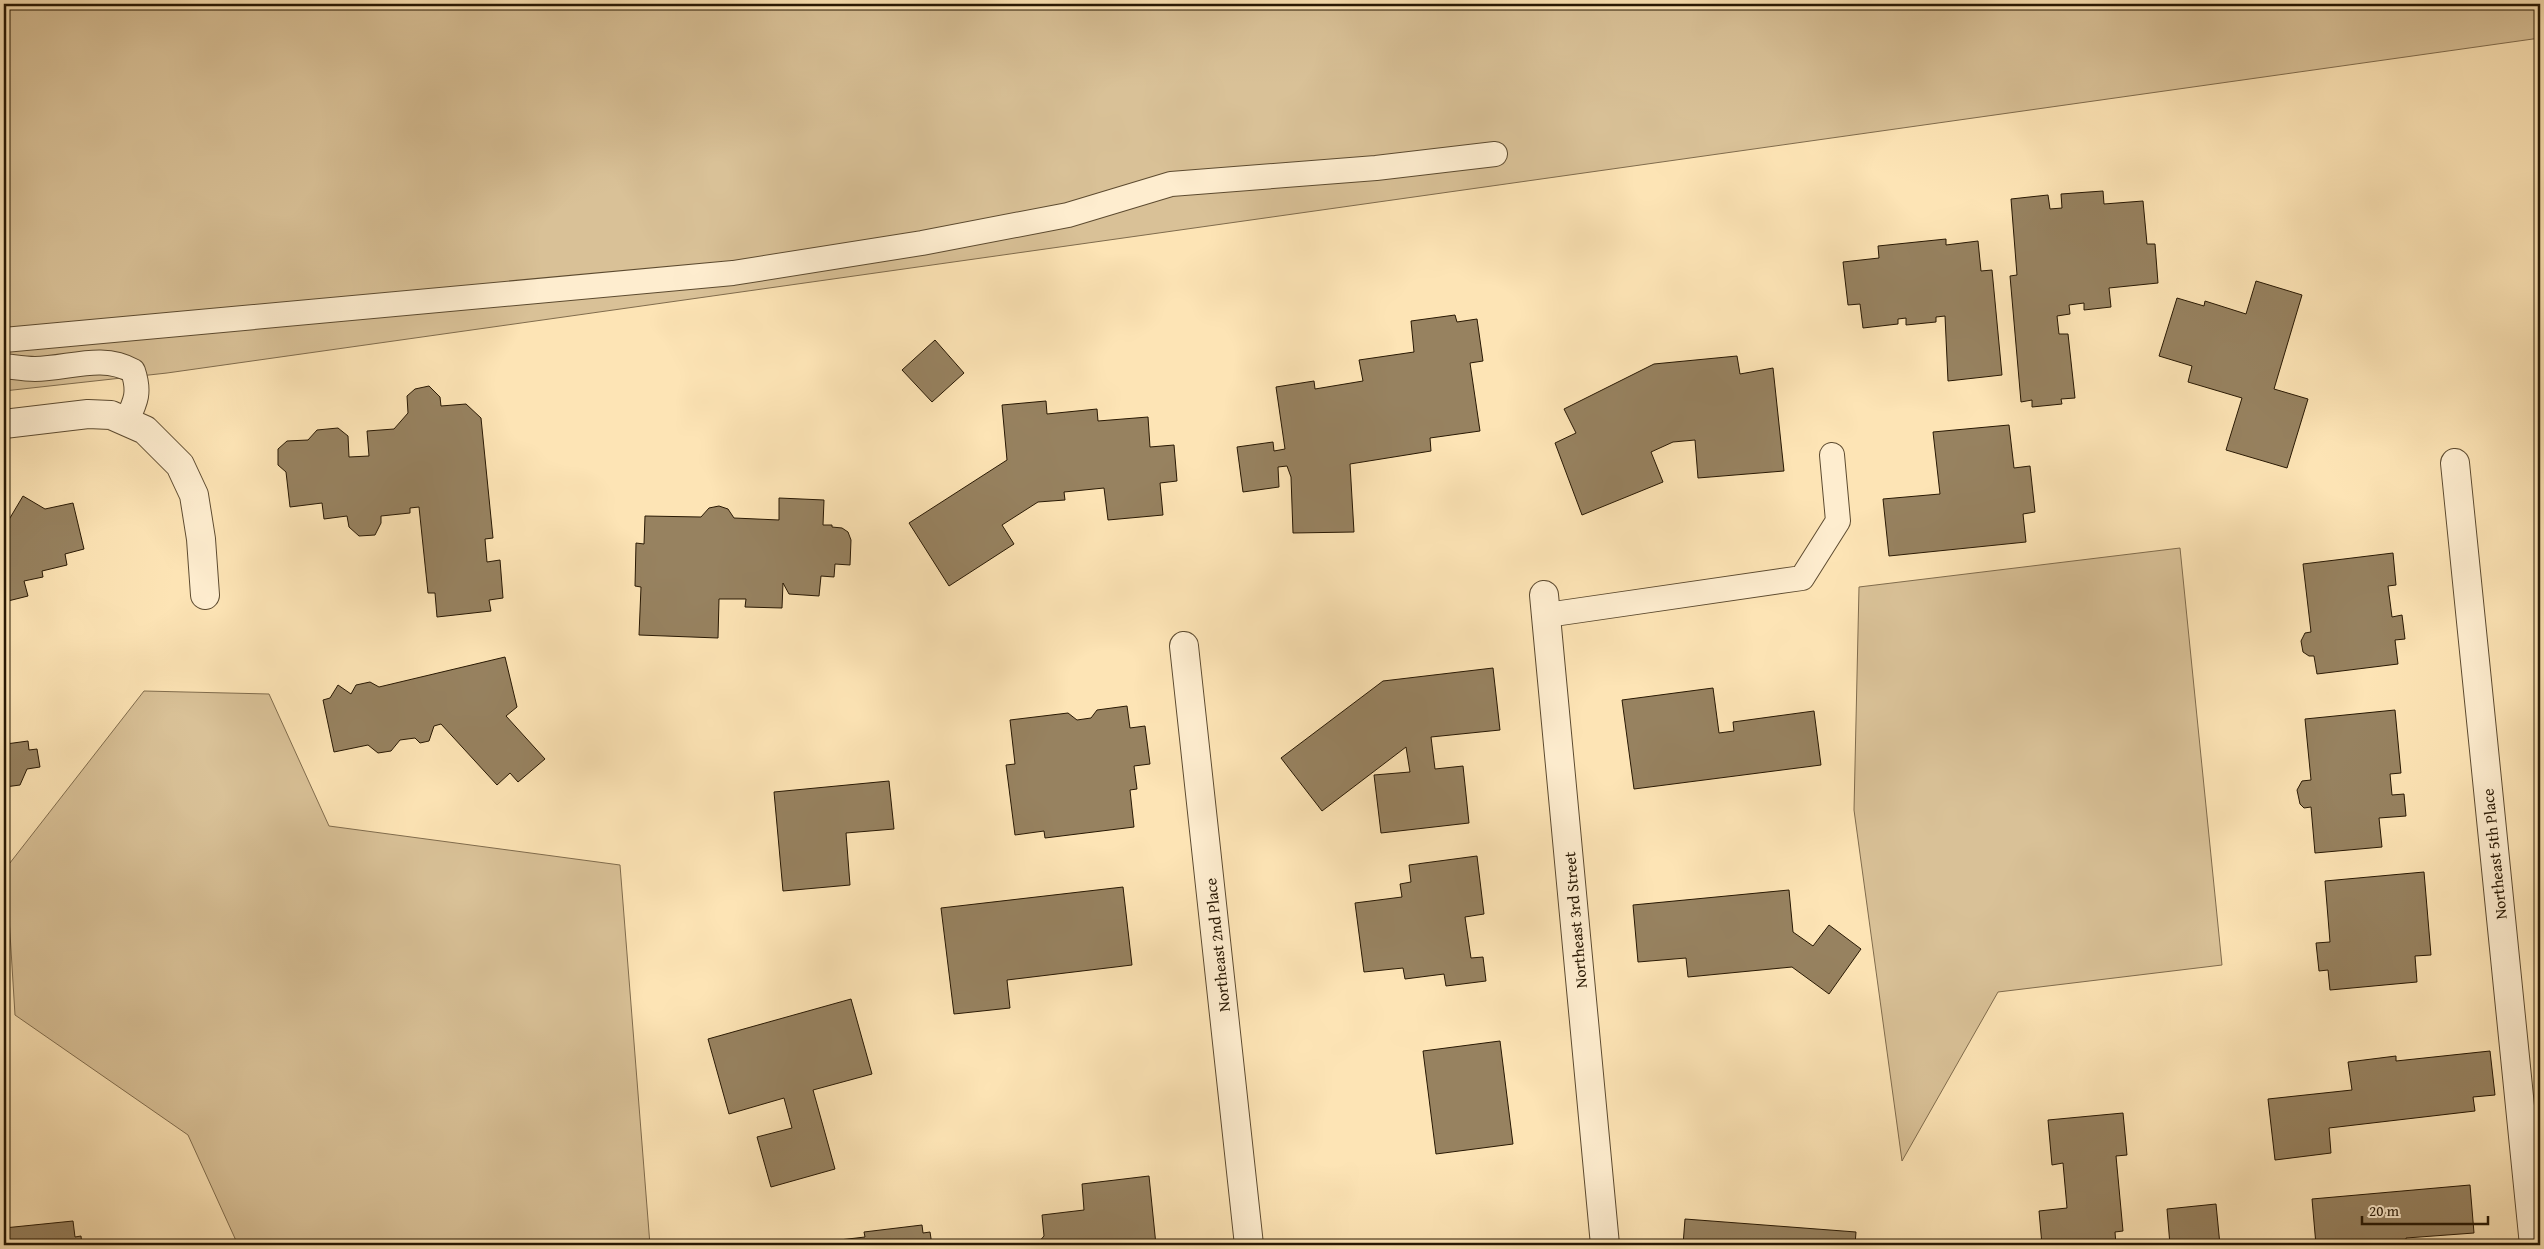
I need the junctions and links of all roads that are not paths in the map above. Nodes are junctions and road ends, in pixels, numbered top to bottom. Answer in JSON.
{"nodes":[{"id":1,"x":1495,"y":154,"type":"dead end"},
{"id":2,"x":4,"y":340,"type":"edge"},
{"id":3,"x":4,"y":366,"type":"edge"},
{"id":4,"x":127,"y":420,"type":"junction"},
{"id":5,"x":4,"y":424,"type":"edge"},
{"id":6,"x":1832,"y":455,"type":"dead end"},
{"id":7,"x":2455,"y":463,"type":"dead end"},
{"id":8,"x":205,"y":595,"type":"dead end"},
{"id":9,"x":1546,"y":605,"type":"joint"},
{"id":10,"x":1184,"y":646,"type":"dead end"},
{"id":11,"x":1249,"y":1245,"type":"edge"},
{"id":12,"x":1605,"y":1245,"type":"edge"},
{"id":13,"x":2534,"y":1245,"type":"edge"}],
"edges":[{"from":1,"to":2,"type":"lane"},
{"from":3,"to":4,"type":"lane"},
{"from":4,"to":5,"type":"street"},
{"from":4,"to":8,"type":"street"},
{"from":6,"to":9,"type":"lane"},
{"from":7,"to":13,"type":"street","name":"Northeast 5th Place"},
{"from":9,"to":12,"type":"street","name":"Northeast 3rd Street"},
{"from":10,"to":11,"type":"street","name":"Northeast 2nd Place"}]}
